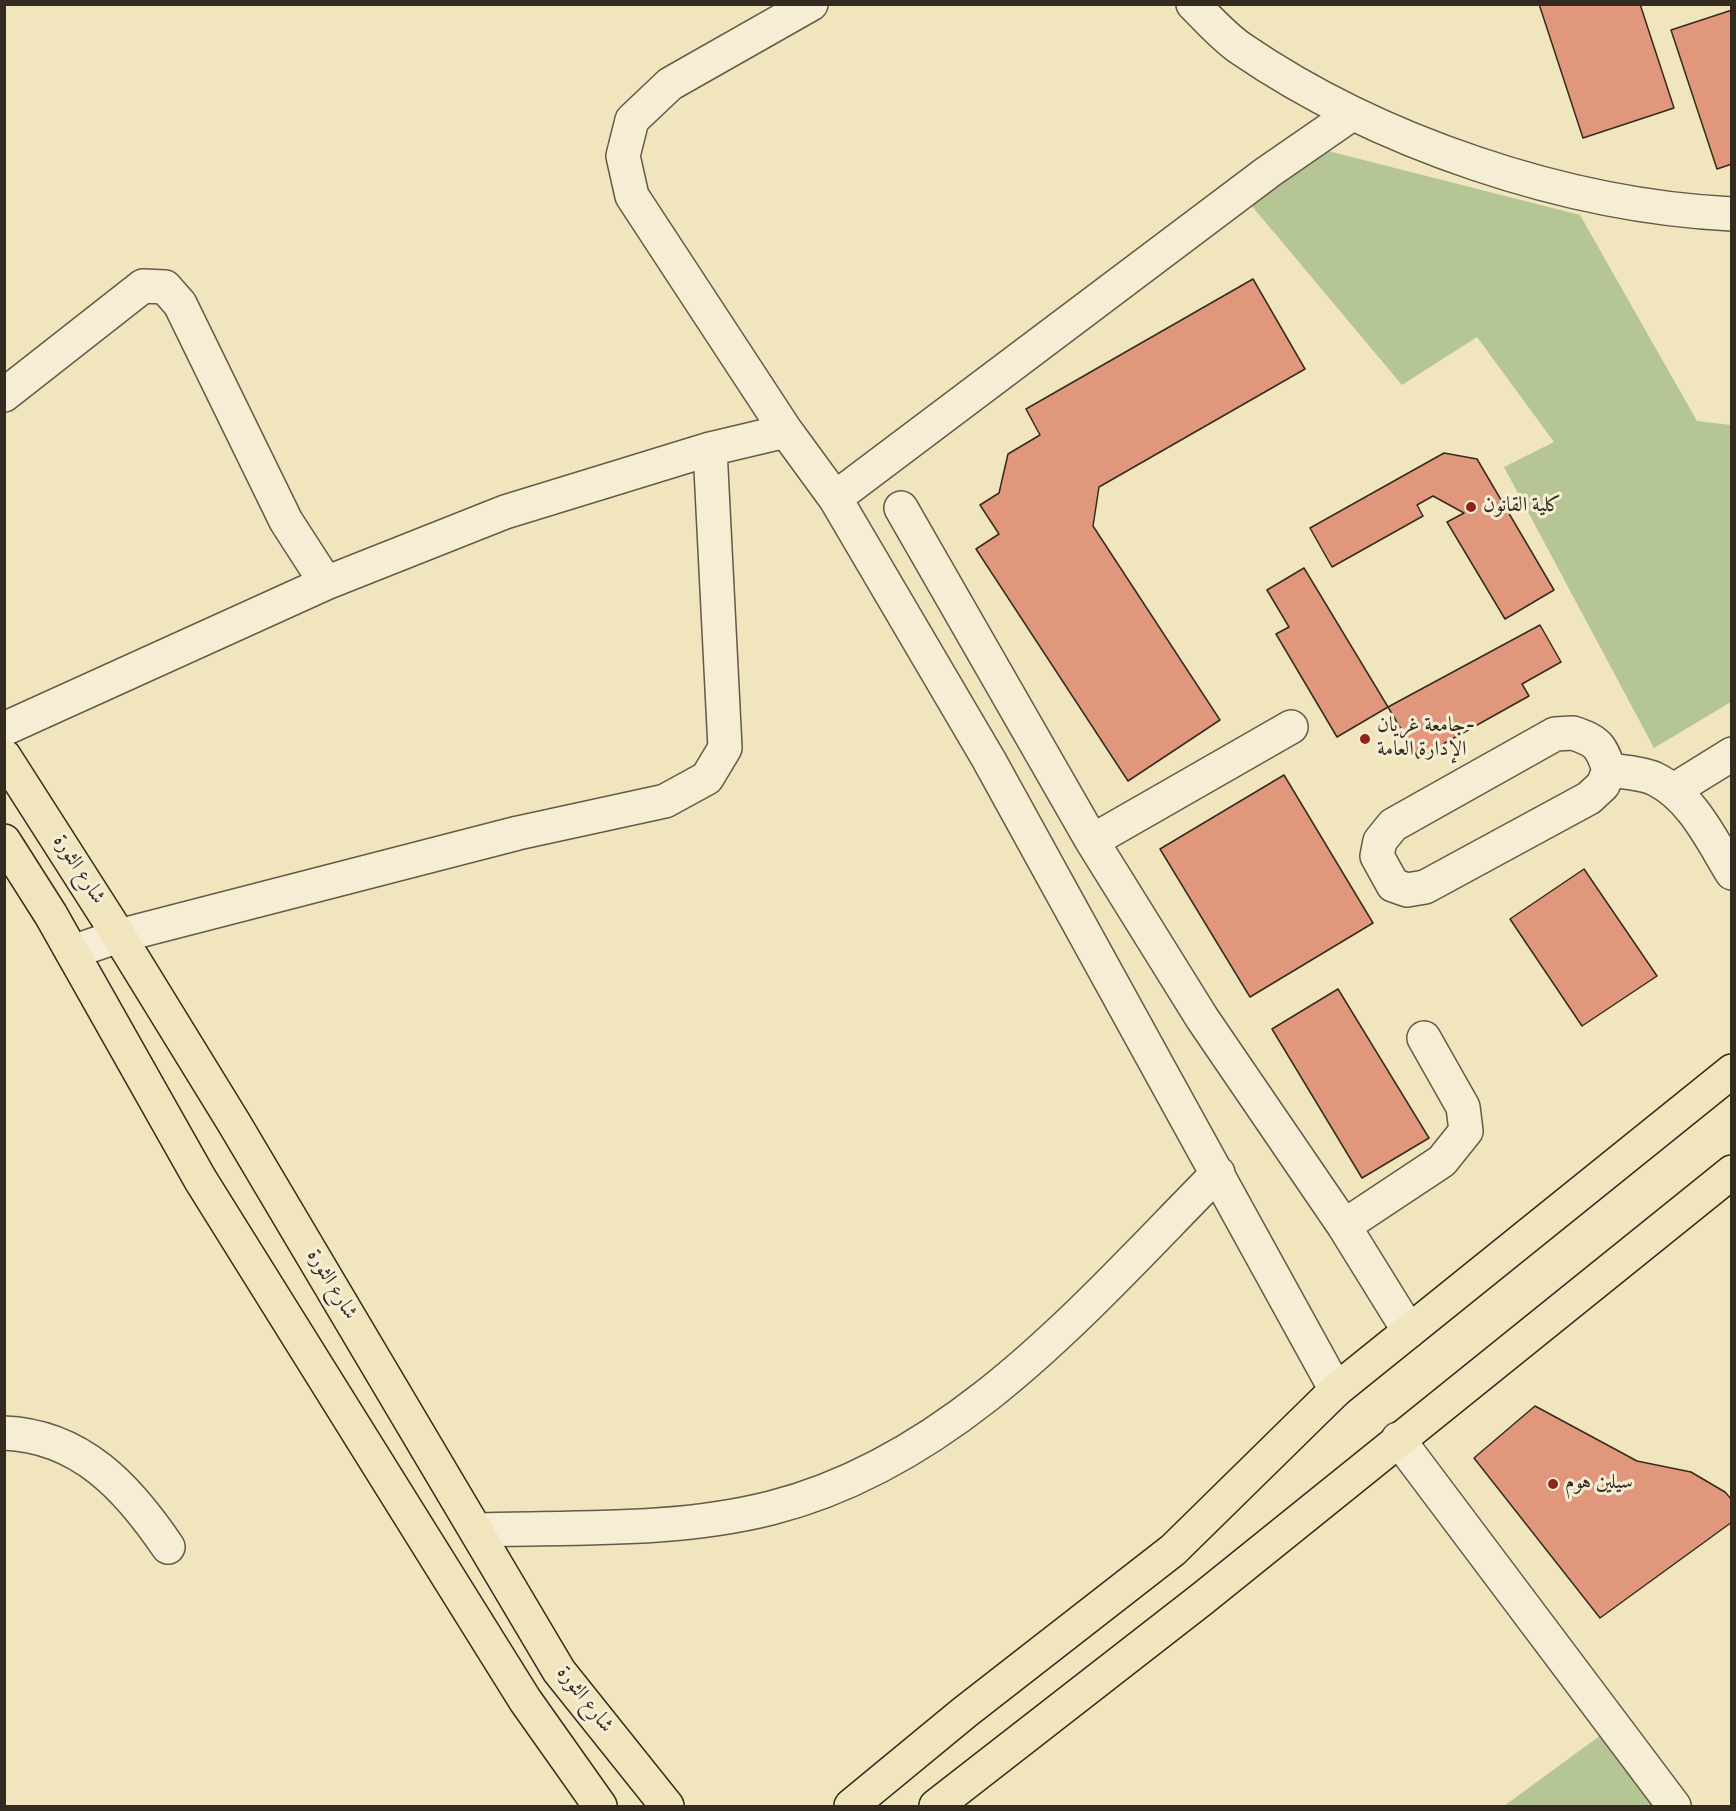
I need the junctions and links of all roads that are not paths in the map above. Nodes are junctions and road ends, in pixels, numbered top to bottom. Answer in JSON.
{"nodes":[{"id":1,"x":811,"y":4,"type":"edge"},
{"id":2,"x":1193,"y":4,"type":"edge"},
{"id":3,"x":1352,"y":114,"type":"junction"},
{"id":4,"x":1731,"y":214,"type":"edge"},
{"id":5,"x":4,"y":395,"type":"edge"},
{"id":6,"x":786,"y":431,"type":"junction"},
{"id":7,"x":710,"y":449,"type":"junction"},
{"id":8,"x":836,"y":498,"type":"junction"},
{"id":9,"x":901,"y":508,"type":"dead end"},
{"id":10,"x":326,"y":584,"type":"junction"},
{"id":11,"x":1291,"y":727,"type":"dead end"},
{"id":12,"x":4,"y":729,"type":"edge"},
{"id":13,"x":1731,"y":754,"type":"edge"},
{"id":14,"x":4,"y":756,"type":"edge"},
{"id":15,"x":1609,"y":770,"type":"junction"},
{"id":16,"x":1674,"y":790,"type":"junction"},
{"id":17,"x":1722,"y":834,"type":"edge"},
{"id":18,"x":4,"y":842,"type":"edge"},
{"id":19,"x":1092,"y":842,"type":"junction"},
{"id":20,"x":1731,"y":873,"type":"edge"},
{"id":21,"x":119,"y":936,"type":"junction"},
{"id":22,"x":72,"y":952,"type":"junction"},
{"id":23,"x":1424,"y":1038,"type":"dead end"},
{"id":24,"x":1731,"y":1071,"type":"edge"},
{"id":25,"x":1731,"y":1172,"type":"edge"},
{"id":26,"x":1218,"y":1173,"type":"junction"},
{"id":27,"x":1344,"y":1226,"type":"junction"},
{"id":28,"x":1409,"y":1331,"type":"junction"},
{"id":29,"x":1336,"y":1390,"type":"junction"},
{"id":30,"x":4,"y":1433,"type":"edge"},
{"id":31,"x":1398,"y":1440,"type":"junction"},
{"id":32,"x":477,"y":1530,"type":"junction"},
{"id":33,"x":168,"y":1547,"type":"dead end"},
{"id":34,"x":662,"y":1799,"type":"edge"},
{"id":35,"x":856,"y":1802,"type":"edge"},
{"id":36,"x":600,"y":1806,"type":"edge"},
{"id":37,"x":694,"y":1806,"type":"edge"},
{"id":38,"x":823,"y":1806,"type":"edge"},
{"id":39,"x":936,"y":1806,"type":"edge"},
{"id":40,"x":1674,"y":1806,"type":"edge"}],
"edges":[{"from":1,"to":6,"type":"street"},
{"from":2,"to":3,"type":"street"},
{"from":3,"to":4,"type":"street"},
{"from":3,"to":8,"type":"street"},
{"from":5,"to":10,"type":"street"},
{"from":6,"to":7,"type":"street"},
{"from":6,"to":8,"type":"street"},
{"from":7,"to":10,"type":"street"},
{"from":7,"to":21,"type":"street"},
{"from":8,"to":26,"type":"street"},
{"from":9,"to":19,"type":"street"},
{"from":10,"to":12,"type":"street"},
{"from":11,"to":19,"type":"street"},
{"from":13,"to":16,"type":"street"},
{"from":14,"to":21,"type":"main road","name":"شارع الثورة"},
{"from":15,"to":15,"type":"street"},
{"from":15,"to":16,"type":"street"},
{"from":16,"to":17,"type":"street"},
{"from":17,"to":20,"type":"street"},
{"from":18,"to":22,"type":"main road"},
{"from":19,"to":27,"type":"street"},
{"from":21,"to":22,"type":"street"},
{"from":21,"to":32,"type":"main road","name":"شارع الثورة"},
{"from":22,"to":36,"type":"main road"},
{"from":23,"to":27,"type":"street"},
{"from":24,"to":28,"type":"main road"},
{"from":25,"to":31,"type":"main road"},
{"from":26,"to":29,"type":"street"},
{"from":26,"to":32,"type":"street"},
{"from":27,"to":28,"type":"street"},
{"from":28,"to":29,"type":"main road"},
{"from":29,"to":35,"type":"main road"},
{"from":30,"to":33,"type":"street"},
{"from":31,"to":39,"type":"main road"},
{"from":31,"to":40,"type":"street"},
{"from":32,"to":34,"type":"main road","name":"شارع الثورة"},
{"from":34,"to":37,"type":"main road"},
{"from":35,"to":38,"type":"main road"}]}
